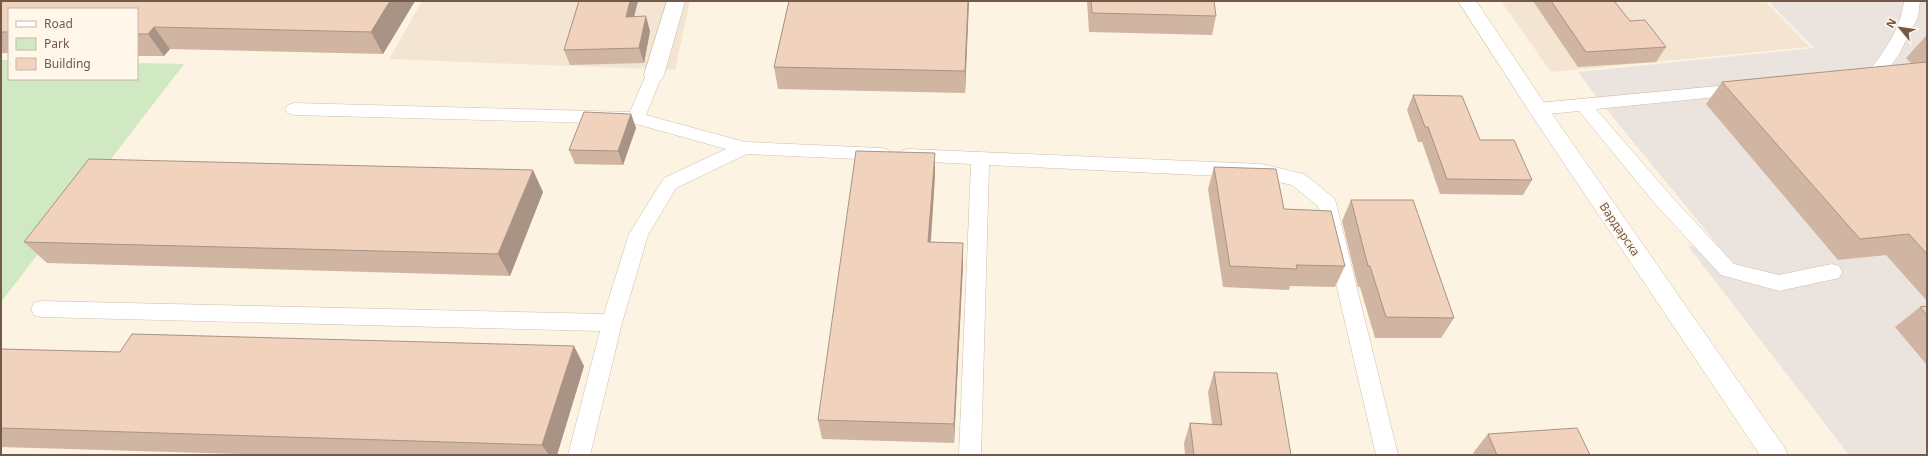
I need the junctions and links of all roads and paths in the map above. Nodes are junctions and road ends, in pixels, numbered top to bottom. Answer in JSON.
{"nodes":[{"id":1,"x":676,"y":1,"type":"edge"},
{"id":2,"x":1467,"y":1,"type":"edge"},
{"id":3,"x":1912,"y":1,"type":"edge"},
{"id":4,"x":654,"y":75,"type":"joint"},
{"id":5,"x":1843,"y":79,"type":"edge"},
{"id":6,"x":1758,"y":88,"type":"edge"},
{"id":7,"x":1583,"y":105,"type":"junction"},
{"id":8,"x":294,"y":109,"type":"dead end"},
{"id":9,"x":1538,"y":109,"type":"junction"},
{"id":10,"x":636,"y":118,"type":"junction"},
{"id":11,"x":745,"y":148,"type":"junction"},
{"id":12,"x":980,"y":158,"type":"junction"},
{"id":13,"x":1832,"y":272,"type":"dead end"},
{"id":14,"x":41,"y":309,"type":"dead end"},
{"id":15,"x":612,"y":323,"type":"junction"},
{"id":16,"x":579,"y":455,"type":"edge"},
{"id":17,"x":970,"y":455,"type":"edge"},
{"id":18,"x":1387,"y":455,"type":"edge"},
{"id":19,"x":1775,"y":455,"type":"edge"}],
"edges":[{"from":1,"to":4,"type":"street"},
{"from":2,"to":9,"type":"street","name":"Вардарска"},
{"from":3,"to":5,"type":"lane"},
{"from":4,"to":10,"type":"lane"},
{"from":6,"to":7,"type":"lane"},
{"from":7,"to":9,"type":"lane"},
{"from":7,"to":13,"type":"lane"},
{"from":8,"to":10,"type":"lane"},
{"from":9,"to":19,"type":"street","name":"Вардарска"},
{"from":10,"to":11,"type":"lane"},
{"from":11,"to":12,"type":"lane"},
{"from":11,"to":15,"type":"lane"},
{"from":12,"to":17,"type":"lane"},
{"from":12,"to":18,"type":"lane"},
{"from":14,"to":15,"type":"lane"},
{"from":15,"to":16,"type":"lane"}]}
